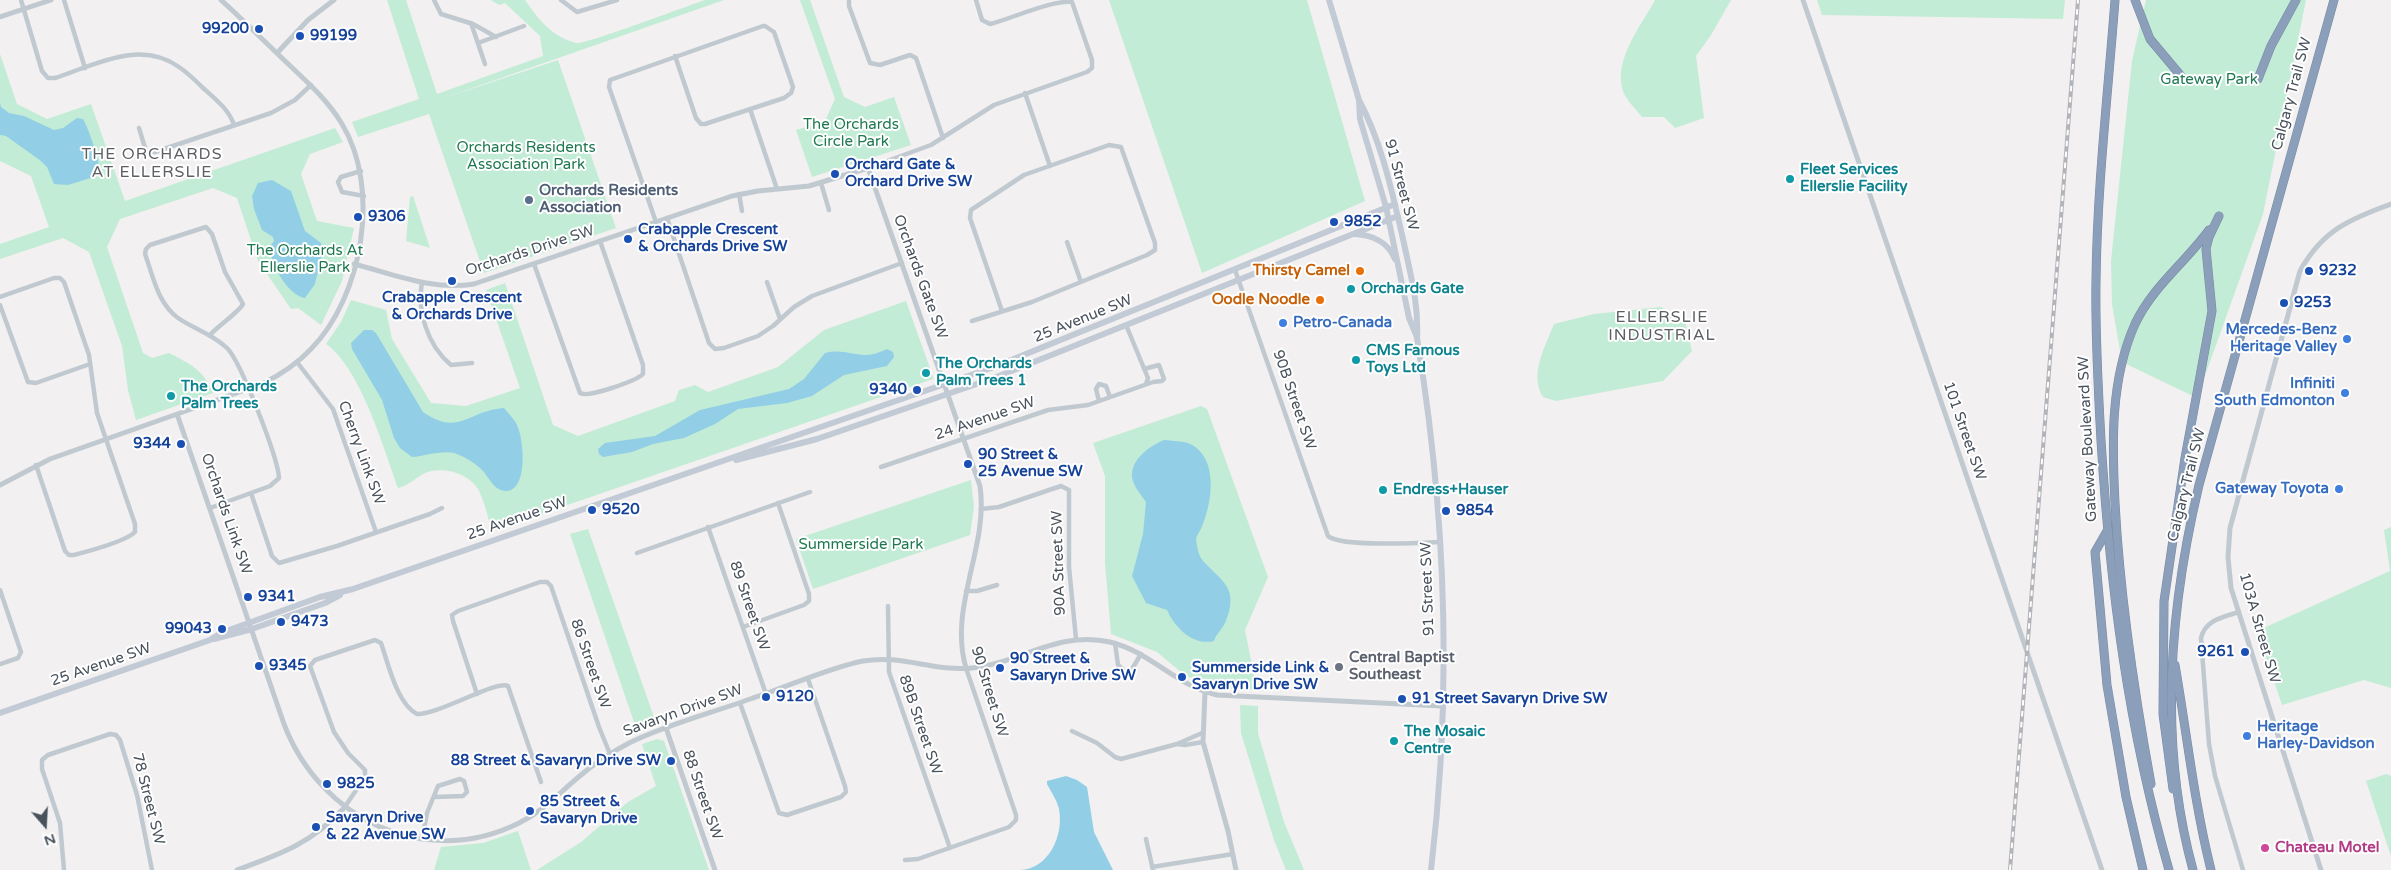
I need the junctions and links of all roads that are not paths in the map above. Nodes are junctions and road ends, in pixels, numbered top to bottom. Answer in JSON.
{"nodes":[{"id":1,"x":21,"y":0,"type":"edge"},
{"id":2,"x":51,"y":0,"type":"edge"},
{"id":3,"x":64,"y":0,"type":"edge"},
{"id":4,"x":334,"y":0,"type":"edge"},
{"id":5,"x":434,"y":0,"type":"edge"},
{"id":6,"x":561,"y":0,"type":"edge"},
{"id":7,"x":617,"y":0,"type":"edge"},
{"id":8,"x":849,"y":0,"type":"edge"},
{"id":9,"x":976,"y":0,"type":"edge"},
{"id":10,"x":1329,"y":0,"type":"edge"},
{"id":11,"x":1803,"y":0,"type":"edge"},
{"id":12,"x":2115,"y":0,"type":"edge"},
{"id":13,"x":2135,"y":0,"type":"edge"},
{"id":14,"x":2296,"y":0,"type":"edge"},
{"id":15,"x":2334,"y":0,"type":"edge"},
{"id":16,"x":223,"y":1,"type":"edge"},
{"id":17,"x":24,"y":9,"type":"junction"},
{"id":18,"x":0,"y":17,"type":"edge"},
{"id":19,"x":471,"y":23,"type":"junction"},
{"id":20,"x":524,"y":26,"type":"dead end"},
{"id":21,"x":496,"y":37,"type":"junction"},
{"id":22,"x":478,"y":43,"type":"junction"},
{"id":23,"x":277,"y":53,"type":"junction"},
{"id":24,"x":675,"y":56,"type":"junction"},
{"id":25,"x":485,"y":64,"type":"dead end"},
{"id":26,"x":85,"y":68,"type":"junction"},
{"id":27,"x":2181,"y":76,"type":"dead end"},
{"id":28,"x":2258,"y":80,"type":"dead end"},
{"id":29,"x":311,"y":85,"type":"junction"},
{"id":30,"x":1025,"y":93,"type":"junction"},
{"id":31,"x":1359,"y":100,"type":"junction"},
{"id":32,"x":750,"y":110,"type":"junction"},
{"id":33,"x":234,"y":125,"type":"junction"},
{"id":34,"x":138,"y":128,"type":"dead end"},
{"id":35,"x":943,"y":138,"type":"junction"},
{"id":36,"x":1050,"y":166,"type":"junction"},
{"id":37,"x":868,"y":168,"type":"junction"},
{"id":38,"x":361,"y":171,"type":"junction"},
{"id":39,"x":821,"y":183,"type":"junction"},
{"id":40,"x":777,"y":189,"type":"junction"},
{"id":41,"x":739,"y":194,"type":"junction"},
{"id":42,"x":364,"y":196,"type":"junction"},
{"id":43,"x":1395,"y":204,"type":"junction"},
{"id":44,"x":2391,"y":204,"type":"edge"},
{"id":45,"x":1386,"y":207,"type":"junction"},
{"id":46,"x":829,"y":210,"type":"dead end"},
{"id":47,"x":742,"y":211,"type":"dead end"},
{"id":48,"x":1398,"y":216,"type":"junction"},
{"id":49,"x":667,"y":218,"type":"junction"},
{"id":50,"x":1388,"y":219,"type":"junction"},
{"id":51,"x":656,"y":222,"type":"junction"},
{"id":52,"x":1351,"y":234,"type":"junction"},
{"id":53,"x":600,"y":241,"type":"junction"},
{"id":54,"x":1067,"y":242,"type":"dead end"},
{"id":55,"x":902,"y":263,"type":"junction"},
{"id":56,"x":354,"y":264,"type":"junction"},
{"id":57,"x":534,"y":264,"type":"junction"},
{"id":58,"x":1235,"y":270,"type":"junction"},
{"id":59,"x":1400,"y":271,"type":"junction"},
{"id":60,"x":1239,"y":280,"type":"junction"},
{"id":61,"x":422,"y":282,"type":"junction"},
{"id":62,"x":767,"y":282,"type":"dead end"},
{"id":63,"x":1081,"y":282,"type":"junction"},
{"id":64,"x":0,"y":297,"type":"edge"},
{"id":65,"x":0,"y":304,"type":"edge"},
{"id":66,"x":1002,"y":311,"type":"junction"},
{"id":67,"x":780,"y":319,"type":"junction"},
{"id":68,"x":972,"y":321,"type":"dead end"},
{"id":69,"x":1126,"y":325,"type":"junction"},
{"id":70,"x":210,"y":335,"type":"junction"},
{"id":71,"x":1417,"y":338,"type":"junction"},
{"id":72,"x":297,"y":362,"type":"junction"},
{"id":73,"x":472,"y":363,"type":"dead end"},
{"id":74,"x":90,"y":364,"type":"junction"},
{"id":75,"x":1144,"y":369,"type":"junction"},
{"id":76,"x":945,"y":384,"type":"junction"},
{"id":77,"x":1146,"y":385,"type":"junction"},
{"id":78,"x":249,"y":389,"type":"junction"},
{"id":79,"x":949,"y":394,"type":"junction"},
{"id":80,"x":1110,"y":397,"type":"junction"},
{"id":81,"x":1099,"y":401,"type":"junction"},
{"id":82,"x":177,"y":414,"type":"junction"},
{"id":83,"x":106,"y":439,"type":"junction"},
{"id":84,"x":964,"y":439,"type":"junction"},
{"id":85,"x":36,"y":465,"type":"junction"},
{"id":86,"x":881,"y":467,"type":"dead end"},
{"id":87,"x":689,"y":472,"type":"junction"},
{"id":88,"x":0,"y":485,"type":"edge"},
{"id":89,"x":810,"y":492,"type":"dead end"},
{"id":90,"x":251,"y":493,"type":"junction"},
{"id":91,"x":778,"y":503,"type":"junction"},
{"id":92,"x":210,"y":508,"type":"junction"},
{"id":93,"x":442,"y":508,"type":"dead end"},
{"id":94,"x":981,"y":509,"type":"junction"},
{"id":95,"x":708,"y":527,"type":"junction"},
{"id":96,"x":2108,"y":531,"type":"junction"},
{"id":97,"x":376,"y":532,"type":"junction"},
{"id":98,"x":1439,"y":542,"type":"junction"},
{"id":99,"x":637,"y":553,"type":"dead end"},
{"id":100,"x":997,"y":585,"type":"dead end"},
{"id":101,"x":0,"y":590,"type":"edge"},
{"id":102,"x":966,"y":591,"type":"junction"},
{"id":103,"x":888,"y":606,"type":"dead end"},
{"id":104,"x":2239,"y":612,"type":"junction"},
{"id":105,"x":251,"y":626,"type":"junction"},
{"id":106,"x":743,"y":627,"type":"junction"},
{"id":107,"x":1076,"y":639,"type":"junction"},
{"id":108,"x":1115,"y":643,"type":"junction"},
{"id":109,"x":2172,"y":649,"type":"junction"},
{"id":110,"x":1141,"y":654,"type":"junction"},
{"id":111,"x":887,"y":659,"type":"junction"},
{"id":112,"x":0,"y":664,"type":"edge"},
{"id":113,"x":966,"y":668,"type":"junction"},
{"id":114,"x":808,"y":679,"type":"junction"},
{"id":115,"x":1205,"y":692,"type":"junction"},
{"id":116,"x":477,"y":694,"type":"junction"},
{"id":117,"x":766,"y":694,"type":"junction"},
{"id":118,"x":740,"y":703,"type":"junction"},
{"id":119,"x":1442,"y":706,"type":"junction"},
{"id":120,"x":0,"y":713,"type":"edge"},
{"id":121,"x":666,"y":728,"type":"junction"},
{"id":122,"x":1072,"y":731,"type":"dead end"},
{"id":123,"x":1202,"y":732,"type":"junction"},
{"id":124,"x":1203,"y":742,"type":"junction"},
{"id":125,"x":1177,"y":744,"type":"junction"},
{"id":126,"x":610,"y":754,"type":"junction"},
{"id":127,"x":541,"y":782,"type":"dead end"},
{"id":128,"x":434,"y":797,"type":"junction"},
{"id":129,"x":2152,"y":807,"type":"junction"},
{"id":130,"x":344,"y":808,"type":"junction"},
{"id":131,"x":422,"y":839,"type":"junction"},
{"id":132,"x":1146,"y":839,"type":"dead end"},
{"id":133,"x":950,"y":848,"type":"junction"},
{"id":134,"x":1233,"y":854,"type":"junction"},
{"id":135,"x":905,"y":860,"type":"dead end"},
{"id":136,"x":2192,"y":867,"type":"edge"},
{"id":137,"x":1153,"y":868,"type":"edge"},
{"id":138,"x":64,"y":870,"type":"edge"},
{"id":139,"x":152,"y":870,"type":"edge"},
{"id":140,"x":237,"y":870,"type":"edge"},
{"id":141,"x":715,"y":870,"type":"edge"},
{"id":142,"x":1236,"y":870,"type":"edge"},
{"id":143,"x":1431,"y":870,"type":"edge"},
{"id":144,"x":2102,"y":870,"type":"edge"},
{"id":145,"x":2143,"y":870,"type":"edge"},
{"id":146,"x":2169,"y":870,"type":"edge"},
{"id":147,"x":2211,"y":870,"type":"edge"},
{"id":148,"x":2243,"y":870,"type":"edge"},
{"id":149,"x":2321,"y":870,"type":"edge"}],
"edges":[{"from":1,"to":17,"type":"street"},
{"from":2,"to":17,"type":"street"},
{"from":3,"to":26,"type":"street"},
{"from":4,"to":23,"type":"street"},
{"from":5,"to":19,"type":"street"},
{"from":6,"to":7,"type":"street"},
{"from":8,"to":35,"type":"street"},
{"from":9,"to":30,"type":"street","name":"Orchards Drive SW"},
{"from":10,"to":31,"type":"main road","name":"91 Street SW"},
{"from":11,"to":144,"type":"street","name":"101 Street SW"},
{"from":12,"to":96,"type":"highway","name":"Gateway Boulevard SW"},
{"from":13,"to":27,"type":"highway"},
{"from":14,"to":28,"type":"highway"},
{"from":15,"to":109,"type":"highway","name":"Calgary Trail SW"},
{"from":16,"to":23,"type":"street"},
{"from":17,"to":18,"type":"street"},
{"from":17,"to":26,"type":"street"},
{"from":19,"to":21,"type":"street"},
{"from":19,"to":22,"type":"street"},
{"from":20,"to":21,"type":"street"},
{"from":21,"to":22,"type":"street"},
{"from":22,"to":25,"type":"street"},
{"from":23,"to":29,"type":"street"},
{"from":24,"to":32,"type":"street"},
{"from":24,"to":32,"type":"street"},
{"from":24,"to":51,"type":"street"},
{"from":26,"to":33,"type":"street"},
{"from":29,"to":33,"type":"street"},
{"from":29,"to":38,"type":"street"},
{"from":30,"to":35,"type":"street","name":"Orchards Drive SW"},
{"from":30,"to":36,"type":"street"},
{"from":31,"to":43,"type":"main road","name":"91 Street SW"},
{"from":31,"to":45,"type":"main road","name":"91 Street SW"},
{"from":32,"to":40,"type":"street"},
{"from":33,"to":34,"type":"street"},
{"from":35,"to":37,"type":"street","name":"Orchards Drive SW"},
{"from":36,"to":63,"type":"street"},
{"from":36,"to":66,"type":"street"},
{"from":37,"to":39,"type":"street","name":"Orchards Drive SW"},
{"from":37,"to":55,"type":"street","name":"Orchards Gate SW"},
{"from":38,"to":42,"type":"street"},
{"from":38,"to":42,"type":"street"},
{"from":39,"to":40,"type":"street","name":"Orchards Drive SW"},
{"from":39,"to":46,"type":"street"},
{"from":40,"to":41,"type":"street","name":"Orchards Drive SW"},
{"from":41,"to":47,"type":"street"},
{"from":41,"to":49,"type":"street","name":"Orchards Drive SW"},
{"from":42,"to":56,"type":"street"},
{"from":43,"to":45,"type":"main road","name":"25 Avenue SW"},
{"from":43,"to":48,"type":"main road","name":"91 Street SW"},
{"from":44,"to":104,"type":"street","name":"103A Street SW"},
{"from":45,"to":50,"type":"main road","name":"91 Street SW"},
{"from":45,"to":58,"type":"main road","name":"25 Avenue SW"},
{"from":48,"to":50,"type":"main road","name":"25 Avenue SW"},
{"from":48,"to":71,"type":"main road","name":"91 Street SW"},
{"from":49,"to":51,"type":"street","name":"Orchards Drive SW"},
{"from":49,"to":67,"type":"street"},
{"from":50,"to":52,"type":"main road","name":"25 Avenue SW"},
{"from":50,"to":59,"type":"main road","name":"91 Street SW"},
{"from":51,"to":53,"type":"street","name":"Orchards Drive SW"},
{"from":52,"to":59,"type":"main road"},
{"from":52,"to":60,"type":"main road","name":"25 Avenue SW"},
{"from":53,"to":57,"type":"street","name":"Orchards Drive SW"},
{"from":53,"to":57,"type":"street"},
{"from":54,"to":63,"type":"street"},
{"from":55,"to":67,"type":"street"},
{"from":55,"to":76,"type":"street","name":"Orchards Gate SW"},
{"from":56,"to":61,"type":"street","name":"Orchards Drive SW"},
{"from":56,"to":72,"type":"street"},
{"from":57,"to":61,"type":"street","name":"Orchards Drive SW"},
{"from":58,"to":60,"type":"street","name":"90B Street SW"},
{"from":58,"to":76,"type":"main road","name":"25 Avenue SW"},
{"from":59,"to":71,"type":"main road","name":"91 Street SW"},
{"from":60,"to":69,"type":"main road","name":"25 Avenue SW"},
{"from":60,"to":98,"type":"street","name":"90B Street SW"},
{"from":61,"to":73,"type":"street"},
{"from":62,"to":67,"type":"street"},
{"from":63,"to":66,"type":"street"},
{"from":64,"to":74,"type":"street"},
{"from":65,"to":74,"type":"street"},
{"from":66,"to":68,"type":"street"},
{"from":69,"to":75,"type":"street"},
{"from":69,"to":79,"type":"main road","name":"25 Avenue SW"},
{"from":70,"to":70,"type":"street"},
{"from":70,"to":78,"type":"street"},
{"from":71,"to":98,"type":"main road","name":"91 Street SW"},
{"from":72,"to":78,"type":"street"},
{"from":72,"to":97,"type":"street","name":"Cherry Link SW"},
{"from":74,"to":83,"type":"street"},
{"from":75,"to":77,"type":"street"},
{"from":75,"to":77,"type":"street","name":"24 Avenue SW"},
{"from":76,"to":79,"type":"street","name":"Orchards Gate SW"},
{"from":76,"to":87,"type":"main road","name":"25 Avenue SW"},
{"from":77,"to":80,"type":"street","name":"24 Avenue SW"},
{"from":78,"to":82,"type":"street"},
{"from":78,"to":90,"type":"street"},
{"from":79,"to":84,"type":"street","name":"90 Street SW"},
{"from":79,"to":87,"type":"main road","name":"25 Avenue SW"},
{"from":80,"to":81,"type":"street","name":"24 Avenue SW"},
{"from":80,"to":81,"type":"street"},
{"from":81,"to":84,"type":"street","name":"24 Avenue SW"},
{"from":82,"to":83,"type":"street"},
{"from":82,"to":92,"type":"street","name":"Orchards Link SW"},
{"from":83,"to":85,"type":"street"},
{"from":83,"to":85,"type":"street"},
{"from":84,"to":86,"type":"street","name":"24 Avenue SW"},
{"from":84,"to":94,"type":"street","name":"90 Street SW"},
{"from":85,"to":88,"type":"street"},
{"from":87,"to":105,"type":"main road","name":"25 Avenue SW"},
{"from":89,"to":91,"type":"street"},
{"from":90,"to":92,"type":"street"},
{"from":90,"to":97,"type":"street"},
{"from":91,"to":95,"type":"street"},
{"from":91,"to":106,"type":"street"},
{"from":92,"to":105,"type":"street","name":"Orchards Link SW"},
{"from":93,"to":97,"type":"street"},
{"from":94,"to":102,"type":"street","name":"90 Street SW"},
{"from":94,"to":107,"type":"street","name":"90A Street SW"},
{"from":95,"to":99,"type":"street"},
{"from":95,"to":106,"type":"street","name":"89 Street SW"},
{"from":96,"to":129,"type":"highway","name":"Gateway Boulevard SW"},
{"from":96,"to":145,"type":"highway"},
{"from":98,"to":119,"type":"main road","name":"91 Street SW"},
{"from":100,"to":102,"type":"street"},
{"from":101,"to":112,"type":"street"},
{"from":102,"to":113,"type":"street","name":"90 Street SW"},
{"from":103,"to":111,"type":"street","name":"89B Street SW"},
{"from":104,"to":148,"type":"street"},
{"from":104,"to":149,"type":"street","name":"103A Street SW"},
{"from":105,"to":120,"type":"main road","name":"25 Avenue SW"},
{"from":105,"to":130,"type":"street","name":"Savaryn Drive SW"},
{"from":106,"to":117,"type":"street","name":"89 Street SW"},
{"from":107,"to":108,"type":"street","name":"Savaryn Drive SW"},
{"from":107,"to":113,"type":"street","name":"Savaryn Drive SW"},
{"from":108,"to":110,"type":"street","name":"Savaryn Drive SW"},
{"from":108,"to":110,"type":"street"},
{"from":109,"to":136,"type":"highway","name":"Calgary Trail SW"},
{"from":109,"to":147,"type":"highway"},
{"from":110,"to":115,"type":"street","name":"Savaryn Drive SW"},
{"from":111,"to":113,"type":"street","name":"Savaryn Drive SW"},
{"from":111,"to":114,"type":"street","name":"Savaryn Drive SW"},
{"from":111,"to":133,"type":"street","name":"89B Street SW"},
{"from":113,"to":133,"type":"street","name":"90 Street SW"},
{"from":114,"to":117,"type":"street","name":"Savaryn Drive SW"},
{"from":114,"to":118,"type":"street"},
{"from":115,"to":119,"type":"street","name":"Savaryn Drive SW"},
{"from":115,"to":123,"type":"street"},
{"from":116,"to":126,"type":"street","name":"86 Street SW"},
{"from":116,"to":127,"type":"street"},
{"from":116,"to":130,"type":"street"},
{"from":117,"to":118,"type":"street","name":"Savaryn Drive SW"},
{"from":118,"to":121,"type":"street","name":"Savaryn Drive SW"},
{"from":119,"to":143,"type":"main road","name":"91 Street SW"},
{"from":121,"to":126,"type":"street","name":"Savaryn Drive SW"},
{"from":121,"to":141,"type":"street","name":"88 Street SW"},
{"from":122,"to":125,"type":"street"},
{"from":123,"to":124,"type":"street"},
{"from":123,"to":125,"type":"street"},
{"from":124,"to":125,"type":"street"},
{"from":124,"to":134,"type":"street"},
{"from":126,"to":131,"type":"street","name":"Savaryn Drive SW"},
{"from":128,"to":128,"type":"street"},
{"from":128,"to":131,"type":"street"},
{"from":129,"to":136,"type":"highway"},
{"from":129,"to":146,"type":"highway","name":"Gateway Boulevard SW"},
{"from":130,"to":131,"type":"street","name":"Savaryn Drive SW"},
{"from":130,"to":140,"type":"street"},
{"from":132,"to":137,"type":"street"},
{"from":133,"to":135,"type":"street","name":"90 Street SW"},
{"from":134,"to":137,"type":"street"},
{"from":134,"to":142,"type":"street"},
{"from":138,"to":139,"type":"street","name":"78 Street SW"}]}
